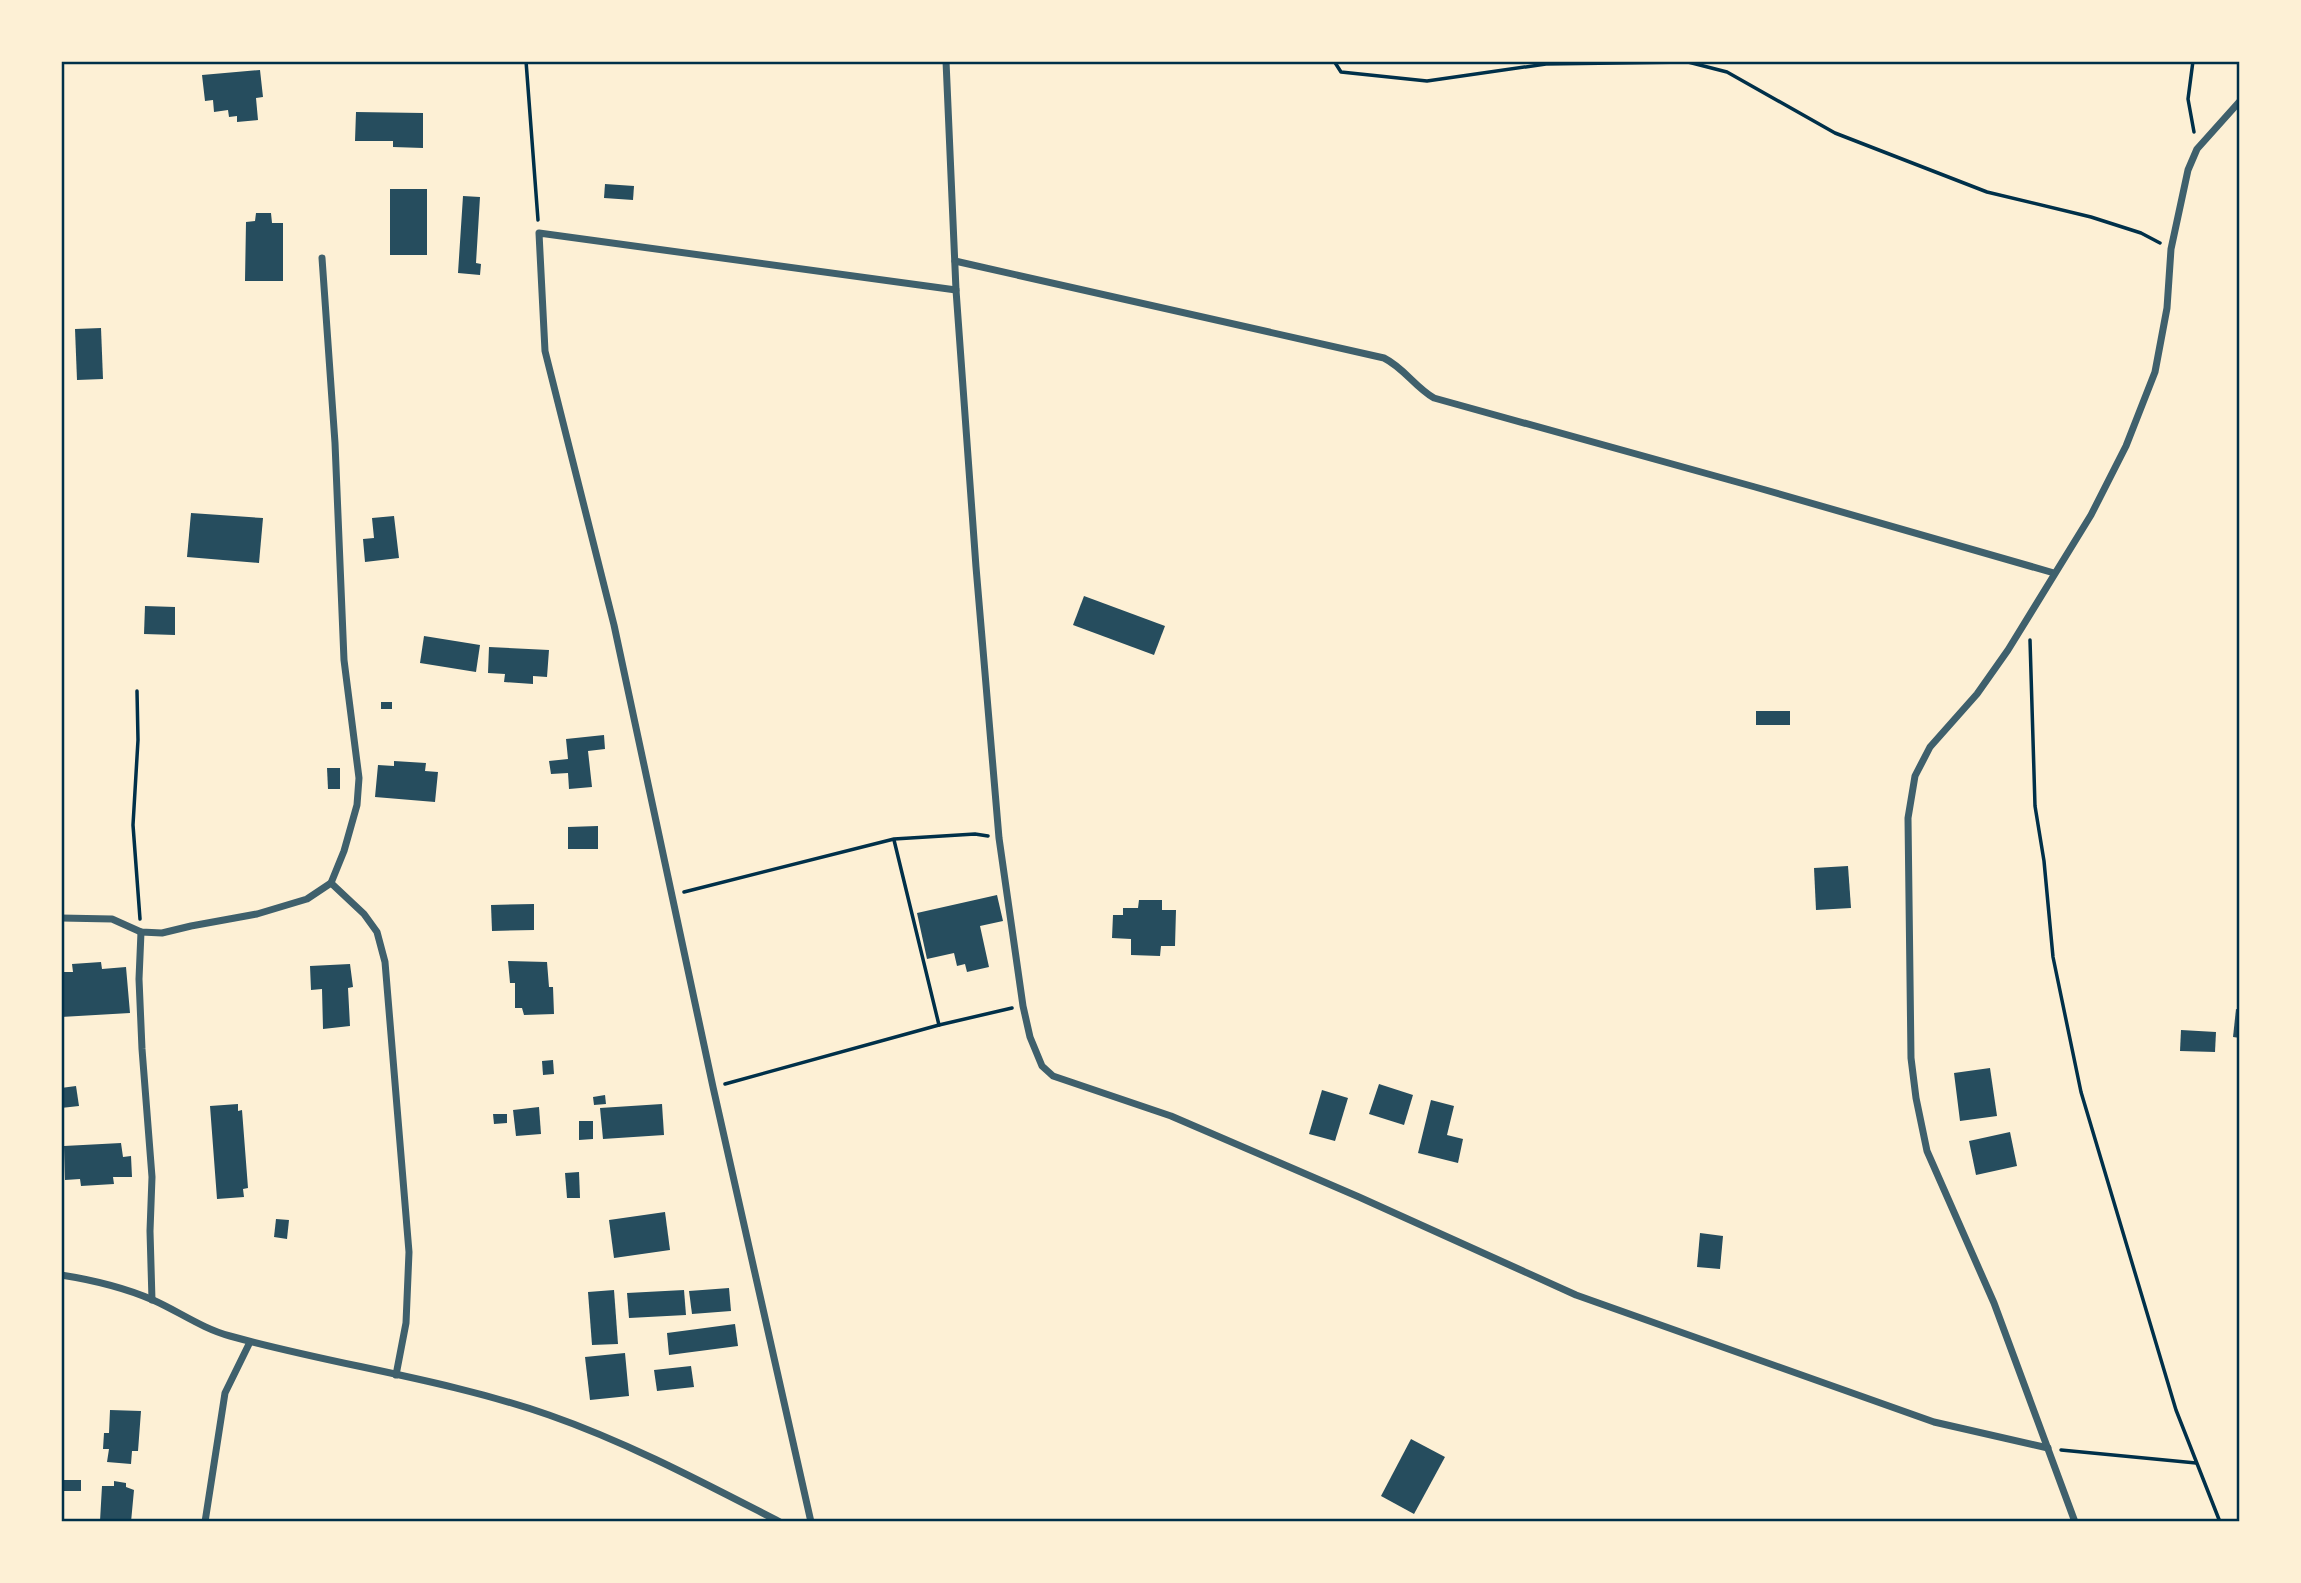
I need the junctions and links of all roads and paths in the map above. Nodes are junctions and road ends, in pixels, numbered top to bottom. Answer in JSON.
{"nodes":[{"id":1,"x":526,"y":61,"type":"edge"},
{"id":2,"x":946,"y":61,"type":"edge"},
{"id":3,"x":1334,"y":61,"type":"edge"},
{"id":4,"x":2193,"y":61,"type":"edge"},
{"id":5,"x":2240,"y":101,"type":"edge"},
{"id":6,"x":2197,"y":149,"type":"junction"},
{"id":7,"x":539,"y":233,"type":"junction"},
{"id":8,"x":2171,"y":248,"type":"junction"},
{"id":9,"x":322,"y":258,"type":"dead end"},
{"id":10,"x":955,"y":261,"type":"junction"},
{"id":11,"x":957,"y":289,"type":"junction"},
{"id":12,"x":2054,"y":573,"type":"junction"},
{"id":13,"x":2029,"y":617,"type":"junction"},
{"id":14,"x":137,"y":691,"type":"dead end"},
{"id":15,"x":999,"y":838,"type":"junction"},
{"id":16,"x":894,"y":839,"type":"junction"},
{"id":17,"x":331,"y":883,"type":"junction"},
{"id":18,"x":671,"y":896,"type":"junction"},
{"id":19,"x":61,"y":918,"type":"edge"},
{"id":20,"x":141,"y":932,"type":"junction"},
{"id":21,"x":1023,"y":1006,"type":"junction"},
{"id":22,"x":939,"y":1025,"type":"junction"},
{"id":23,"x":713,"y":1087,"type":"junction"},
{"id":24,"x":61,"y":1275,"type":"edge"},
{"id":25,"x":152,"y":1300,"type":"junction"},
{"id":26,"x":250,"y":1342,"type":"junction"},
{"id":27,"x":396,"y":1375,"type":"junction"},
{"id":28,"x":2048,"y":1448,"type":"junction"},
{"id":29,"x":2196,"y":1463,"type":"junction"},
{"id":30,"x":205,"y":1522,"type":"edge"},
{"id":31,"x":780,"y":1522,"type":"edge"},
{"id":32,"x":811,"y":1522,"type":"edge"},
{"id":33,"x":2076,"y":1522,"type":"edge"},
{"id":34,"x":2220,"y":1522,"type":"edge"}],
"edges":[{"from":1,"to":7,"type":"path"},
{"from":2,"to":10,"type":"street"},
{"from":3,"to":8,"type":"path"},
{"from":4,"to":6,"type":"path"},
{"from":5,"to":6,"type":"street"},
{"from":6,"to":8,"type":"street"},
{"from":7,"to":11,"type":"street"},
{"from":7,"to":18,"type":"street"},
{"from":8,"to":12,"type":"street"},
{"from":9,"to":17,"type":"street"},
{"from":10,"to":11,"type":"street"},
{"from":10,"to":12,"type":"street"},
{"from":11,"to":15,"type":"street"},
{"from":12,"to":13,"type":"street"},
{"from":13,"to":28,"type":"street"},
{"from":13,"to":29,"type":"path"},
{"from":14,"to":20,"type":"path"},
{"from":15,"to":16,"type":"path"},
{"from":15,"to":21,"type":"street"},
{"from":16,"to":18,"type":"path"},
{"from":16,"to":22,"type":"path"},
{"from":17,"to":20,"type":"street"},
{"from":17,"to":27,"type":"street"},
{"from":18,"to":23,"type":"street"},
{"from":19,"to":20,"type":"street"},
{"from":20,"to":25,"type":"street"},
{"from":21,"to":22,"type":"path"},
{"from":21,"to":28,"type":"street"},
{"from":22,"to":23,"type":"path"},
{"from":23,"to":32,"type":"street"},
{"from":24,"to":25,"type":"street"},
{"from":25,"to":26,"type":"street"},
{"from":26,"to":27,"type":"street"},
{"from":26,"to":30,"type":"street"},
{"from":27,"to":31,"type":"street"},
{"from":28,"to":29,"type":"path"},
{"from":28,"to":33,"type":"street"},
{"from":29,"to":34,"type":"path"}]}
